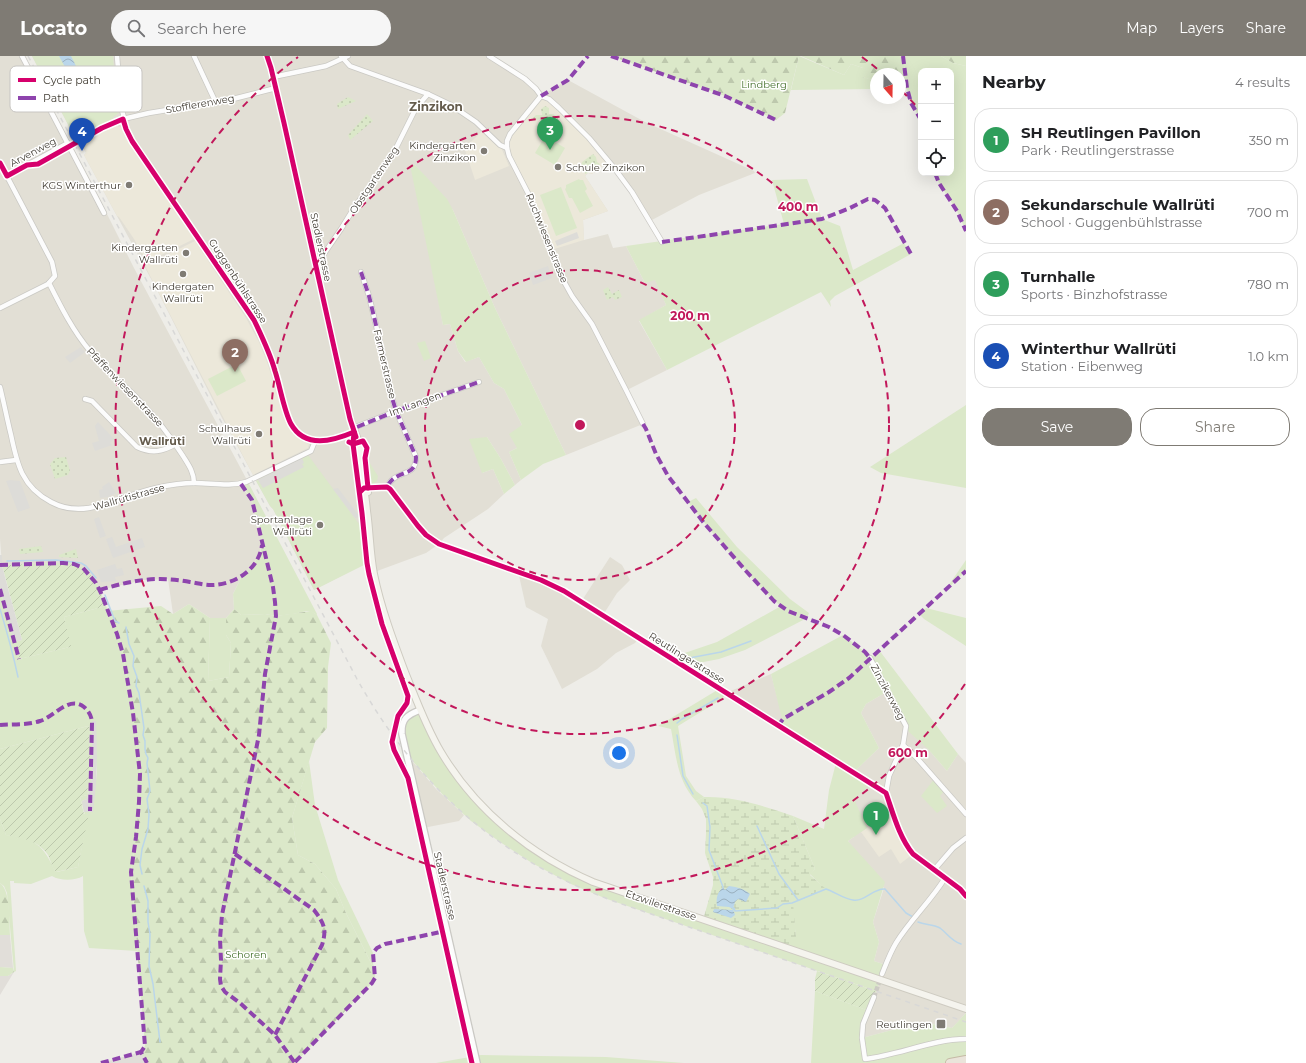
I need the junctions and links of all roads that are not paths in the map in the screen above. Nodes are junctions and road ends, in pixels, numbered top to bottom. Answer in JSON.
{"nodes":[{"id":1,"x":22,"y":56,"type":"edge"},
{"id":2,"x":116,"y":56,"type":"edge"},
{"id":3,"x":194,"y":56,"type":"edge"},
{"id":4,"x":267,"y":56,"type":"edge"},
{"id":5,"x":348,"y":56,"type":"edge"},
{"id":6,"x":489,"y":56,"type":"edge"},
{"id":7,"x":342,"y":57,"type":"edge"},
{"id":8,"x":27,"y":66,"type":"edge"},
{"id":9,"x":117,"y":66,"type":"edge"},
{"id":10,"x":273,"y":77,"type":"junction"},
{"id":11,"x":276,"y":88,"type":"junction"},
{"id":12,"x":428,"y":94,"type":"junction"},
{"id":13,"x":541,"y":96,"type":"junction"},
{"id":14,"x":216,"y":102,"type":"junction"},
{"id":15,"x":52,"y":112,"type":"edge"},
{"id":16,"x":122,"y":112,"type":"edge"},
{"id":17,"x":123,"y":119,"type":"junction"},
{"id":18,"x":68,"y":143,"type":"junction"},
{"id":19,"x":507,"y":148,"type":"junction"},
{"id":20,"x":0,"y":163,"type":"edge"},
{"id":21,"x":7,"y":176,"type":"junction"},
{"id":22,"x":104,"y":213,"type":"dead end"},
{"id":23,"x":662,"y":242,"type":"dead end"},
{"id":24,"x":315,"y":261,"type":"junction"},
{"id":25,"x":361,"y":272,"type":"dead end"},
{"id":26,"x":49,"y":283,"type":"junction"},
{"id":27,"x":0,"y":308,"type":"edge"},
{"id":28,"x":479,"y":382,"type":"dead end"},
{"id":29,"x":0,"y":387,"type":"edge"},
{"id":30,"x":85,"y":399,"type":"dead end"},
{"id":31,"x":396,"y":411,"type":"junction"},
{"id":32,"x":643,"y":424,"type":"dead end"},
{"id":33,"x":353,"y":430,"type":"junction"},
{"id":34,"x":315,"y":441,"type":"junction"},
{"id":35,"x":176,"y":444,"type":"junction"},
{"id":36,"x":16,"y":460,"type":"junction"},
{"id":37,"x":0,"y":462,"type":"edge"},
{"id":38,"x":194,"y":483,"type":"junction"},
{"id":39,"x":387,"y":487,"type":"junction"},
{"id":40,"x":366,"y":488,"type":"junction"},
{"id":41,"x":870,"y":658,"type":"dead end"},
{"id":42,"x":420,"y":710,"type":"junction"},
{"id":43,"x":903,"y":745,"type":"junction"},
{"id":44,"x":886,"y":793,"type":"junction"},
{"id":45,"x":966,"y":814,"type":"edge"},
{"id":46,"x":966,"y":838,"type":"edge"},
{"id":47,"x":934,"y":870,"type":"junction"},
{"id":48,"x":945,"y":878,"type":"junction"},
{"id":49,"x":966,"y":896,"type":"edge"},
{"id":50,"x":882,"y":974,"type":"tunnel mouth"},
{"id":51,"x":874,"y":997,"type":"tunnel mouth"},
{"id":52,"x":966,"y":1009,"type":"edge"},
{"id":53,"x":966,"y":1039,"type":"edge"},
{"id":54,"x":966,"y":1060,"type":"edge"},
{"id":55,"x":477,"y":1063,"type":"edge"},
{"id":56,"x":950,"y":1063,"type":"edge"}],
"edges":[{"from":1,"to":8,"type":"street","name":"Arvenweg"},
{"from":2,"to":9,"type":"street","name":"Guggenbühlstrasse"},
{"from":3,"to":14,"type":"street"},
{"from":4,"to":10,"type":"main road","name":"Stadlerstrasse"},
{"from":5,"to":7,"type":"street"},
{"from":6,"to":13,"type":"street"},
{"from":7,"to":10,"type":"street"},
{"from":7,"to":12,"type":"street"},
{"from":10,"to":11,"type":"main road","name":"Stadlerstrasse"},
{"from":11,"to":14,"type":"street","name":"Stofflerenweg"},
{"from":11,"to":24,"type":"main road","name":"Stadlerstrasse"},
{"from":12,"to":19,"type":"street"},
{"from":12,"to":24,"type":"street","name":"Obstgartenweg"},
{"from":13,"to":19,"type":"street"},
{"from":13,"to":23,"type":"street"},
{"from":14,"to":17,"type":"street","name":"Stofflerenweg"},
{"from":15,"to":18,"type":"street","name":"Arvenweg"},
{"from":16,"to":17,"type":"street","name":"Guggenbühlstrasse"},
{"from":17,"to":34,"type":"street","name":"Guggenbühlstrasse"},
{"from":18,"to":21,"type":"street","name":"Arvenweg"},
{"from":18,"to":22,"type":"street"},
{"from":19,"to":32,"type":"street","name":"Ruchwiesenstrasse"},
{"from":20,"to":21,"type":"street"},
{"from":21,"to":26,"type":"street"},
{"from":24,"to":33,"type":"main road","name":"Stadlerstrasse"},
{"from":25,"to":31,"type":"street","name":"Farmerstrasse"},
{"from":26,"to":27,"type":"street"},
{"from":26,"to":35,"type":"street","name":"Pfaffenwiesenstrasse"},
{"from":28,"to":31,"type":"street","name":"Im Langen"},
{"from":29,"to":36,"type":"street","name":"Wallrütistrasse"},
{"from":30,"to":35,"type":"street"},
{"from":31,"to":33,"type":"street","name":"Im Langen"},
{"from":31,"to":39,"type":"street","name":"Farmerstrasse"},
{"from":33,"to":34,"type":"street"},
{"from":33,"to":40,"type":"main road","name":"Stadlerstrasse"},
{"from":34,"to":38,"type":"street","name":"Wallrütistrasse"},
{"from":35,"to":38,"type":"street","name":"Pfaffenwiesenstrasse"},
{"from":36,"to":37,"type":"street"},
{"from":36,"to":38,"type":"street","name":"Wallrütistrasse"},
{"from":39,"to":40,"type":"street"},
{"from":39,"to":44,"type":"street","name":"Reutlingerstrasse"},
{"from":40,"to":42,"type":"main road","name":"Stadlerstrasse"},
{"from":41,"to":43,"type":"street","name":"Zinzikerweg"},
{"from":42,"to":52,"type":"main road","name":"Etzwilerstrasse"},
{"from":42,"to":55,"type":"street","name":"Stadlerstrasse"},
{"from":43,"to":44,"type":"street","name":"Zinzikerweg"},
{"from":43,"to":45,"type":"street"},
{"from":44,"to":47,"type":"street"},
{"from":46,"to":47,"type":"street"},
{"from":47,"to":48,"type":"street"},
{"from":48,"to":49,"type":"street"},
{"from":48,"to":50,"type":"street"},
{"from":51,"to":53,"type":"street"},
{"from":54,"to":56,"type":"highway"}]}
